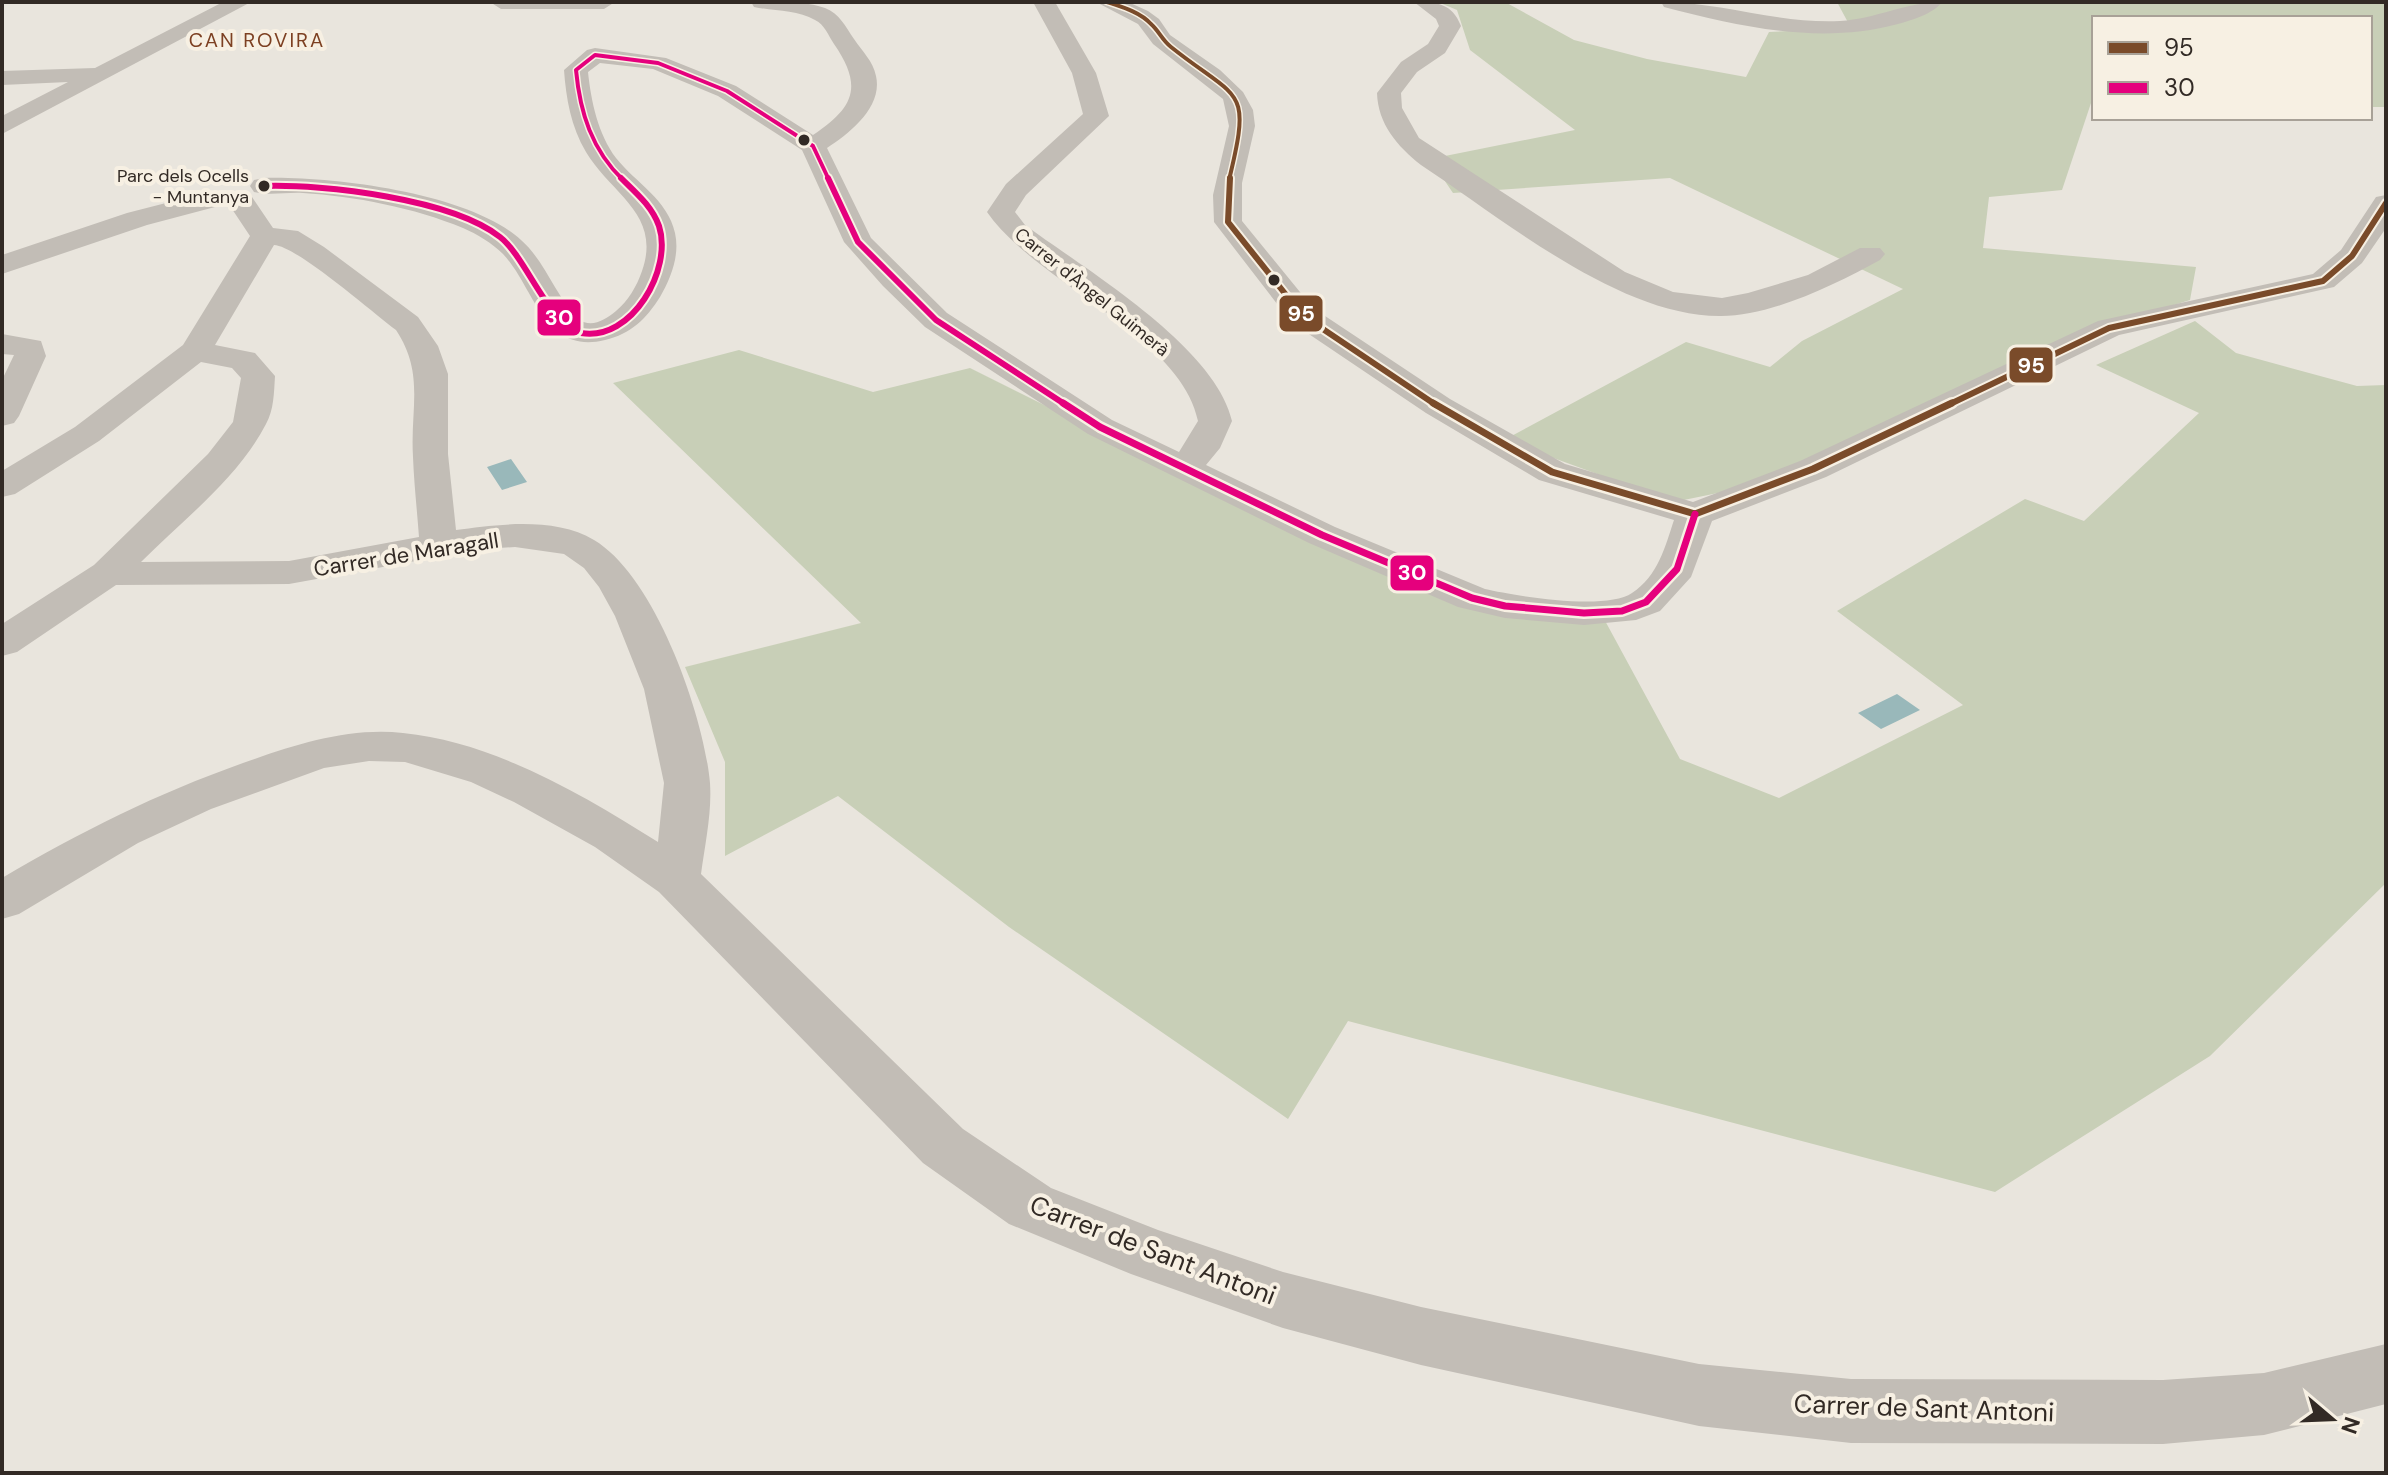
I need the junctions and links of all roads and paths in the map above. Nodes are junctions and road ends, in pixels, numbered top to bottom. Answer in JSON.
{"nodes":[{"id":1,"x":240,"y":2,"type":"edge"},
{"id":2,"x":501,"y":2,"type":"edge"},
{"id":3,"x":604,"y":2,"type":"edge"},
{"id":4,"x":762,"y":2,"type":"edge"},
{"id":5,"x":1044,"y":2,"type":"edge"},
{"id":6,"x":1107,"y":2,"type":"edge"},
{"id":7,"x":1425,"y":2,"type":"edge"},
{"id":8,"x":1672,"y":2,"type":"edge"},
{"id":9,"x":1931,"y":2,"type":"edge"},
{"id":10,"x":107,"y":73,"type":"junction"},
{"id":11,"x":2,"y":78,"type":"edge"},
{"id":12,"x":2,"y":126,"type":"edge"},
{"id":13,"x":813,"y":146,"type":"junction"},
{"id":14,"x":253,"y":195,"type":"junction"},
{"id":15,"x":2386,"y":203,"type":"edge"},
{"id":16,"x":264,"y":236,"type":"junction"},
{"id":17,"x":1870,"y":254,"type":"dead end"},
{"id":18,"x":2,"y":265,"type":"edge"},
{"id":19,"x":2,"y":344,"type":"edge"},
{"id":20,"x":195,"y":351,"type":"junction"},
{"id":21,"x":2,"y":416,"type":"edge"},
{"id":22,"x":1184,"y":467,"type":"junction"},
{"id":23,"x":2,"y":486,"type":"edge"},
{"id":24,"x":1695,"y":514,"type":"junction"},
{"id":25,"x":439,"y":545,"type":"junction"},
{"id":26,"x":108,"y":573,"type":"junction"},
{"id":27,"x":2,"y":643,"type":"edge"},
{"id":28,"x":676,"y":879,"type":"junction"},
{"id":29,"x":2,"y":901,"type":"edge"},
{"id":30,"x":2386,"y":1374,"type":"edge"}],
"edges":[{"from":1,"to":10,"type":"street"},
{"from":2,"to":3,"type":"street"},
{"from":4,"to":13,"type":"street"},
{"from":5,"to":22,"type":"street","name":"Carrer d'Àngel Guimerà"},
{"from":6,"to":24,"type":"street"},
{"from":7,"to":17,"type":"street"},
{"from":8,"to":9,"type":"street"},
{"from":10,"to":11,"type":"street"},
{"from":10,"to":12,"type":"street"},
{"from":13,"to":14,"type":"street"},
{"from":13,"to":22,"type":"street"},
{"from":14,"to":16,"type":"street"},
{"from":14,"to":18,"type":"street"},
{"from":15,"to":24,"type":"street"},
{"from":16,"to":20,"type":"street"},
{"from":16,"to":25,"type":"street"},
{"from":19,"to":21,"type":"street"},
{"from":20,"to":23,"type":"street"},
{"from":20,"to":26,"type":"street"},
{"from":22,"to":24,"type":"street"},
{"from":25,"to":26,"type":"street","name":"Carrer de Maragall"},
{"from":25,"to":28,"type":"street","name":"Carrer de Maragall"},
{"from":26,"to":27,"type":"street"},
{"from":28,"to":29,"type":"street","name":"Carrer de Sant Antoni"},
{"from":28,"to":30,"type":"street","name":"Carrer de Sant Antoni"}]}
